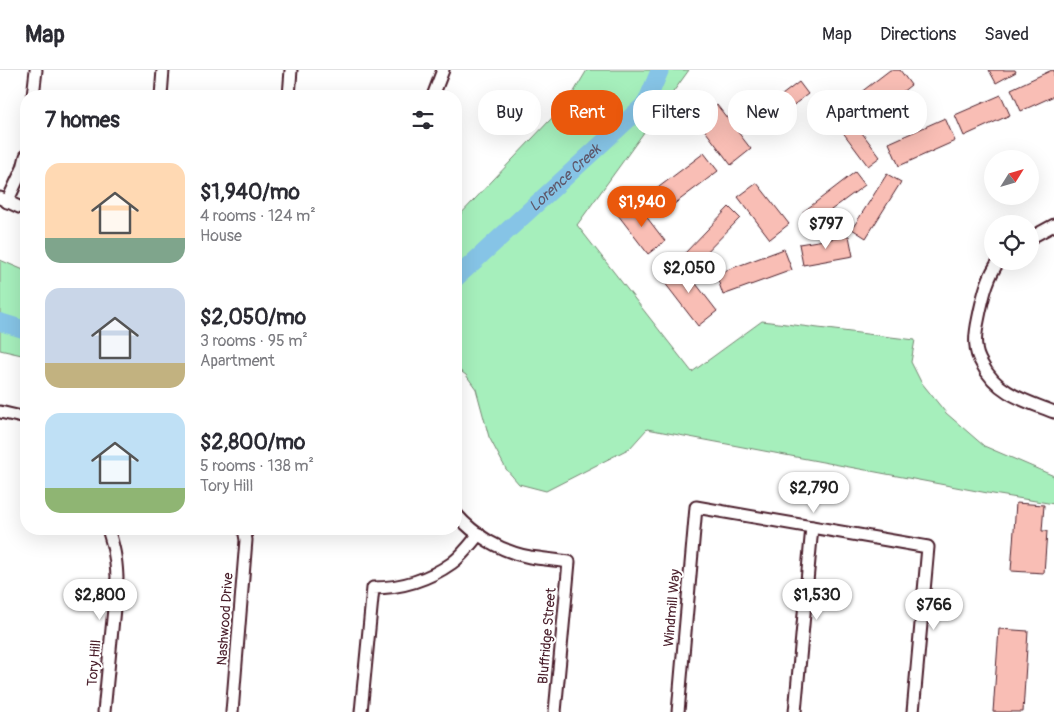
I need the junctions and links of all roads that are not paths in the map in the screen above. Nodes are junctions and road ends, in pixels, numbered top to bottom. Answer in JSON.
{"nodes":[{"id":1,"x":36,"y":70,"type":"edge"},
{"id":2,"x":163,"y":70,"type":"edge"},
{"id":3,"x":291,"y":70,"type":"edge"},
{"id":4,"x":444,"y":70,"type":"edge"},
{"id":5,"x":34,"y":90,"type":"edge"},
{"id":6,"x":161,"y":90,"type":"edge"},
{"id":7,"x":289,"y":90,"type":"edge"},
{"id":8,"x":436,"y":90,"type":"edge"},
{"id":9,"x":20,"y":173,"type":"edge"},
{"id":10,"x":4,"y":200,"type":"edge"},
{"id":11,"x":20,"y":207,"type":"edge"},
{"id":12,"x":1054,"y":225,"type":"edge"},
{"id":13,"x":1039,"y":233,"type":"edge"},
{"id":14,"x":994,"y":270,"type":"edge"},
{"id":15,"x":0,"y":412,"type":"edge"},
{"id":16,"x":1054,"y":412,"type":"edge"},
{"id":17,"x":20,"y":417,"type":"edge"},
{"id":18,"x":462,"y":520,"type":"edge"},
{"id":19,"x":812,"y":527,"type":"junction"},
{"id":20,"x":478,"y":534,"type":"junction"},
{"id":21,"x":110,"y":535,"type":"edge"},
{"id":22,"x":245,"y":535,"type":"edge"},
{"id":23,"x":104,"y":712,"type":"edge"},
{"id":24,"x":232,"y":712,"type":"edge"},
{"id":25,"x":361,"y":712,"type":"edge"},
{"id":26,"x":555,"y":712,"type":"edge"},
{"id":27,"x":678,"y":712,"type":"edge"},
{"id":28,"x":795,"y":712,"type":"edge"},
{"id":29,"x":913,"y":712,"type":"edge"}],
"edges":[{"from":1,"to":5,"type":"street"},
{"from":2,"to":6,"type":"street"},
{"from":3,"to":7,"type":"street"},
{"from":4,"to":8,"type":"street"},
{"from":9,"to":10,"type":"street"},
{"from":10,"to":11,"type":"street"},
{"from":12,"to":13,"type":"street"},
{"from":14,"to":16,"type":"street"},
{"from":15,"to":17,"type":"street"},
{"from":18,"to":20,"type":"street"},
{"from":19,"to":27,"type":"street","name":"Windmill Way"},
{"from":19,"to":28,"type":"street"},
{"from":19,"to":29,"type":"street"},
{"from":20,"to":25,"type":"street"},
{"from":20,"to":26,"type":"street","name":"Bluffridge Street"},
{"from":21,"to":23,"type":"street","name":"Tory Hill"},
{"from":22,"to":24,"type":"street","name":"Nashwood Drive"}]}
